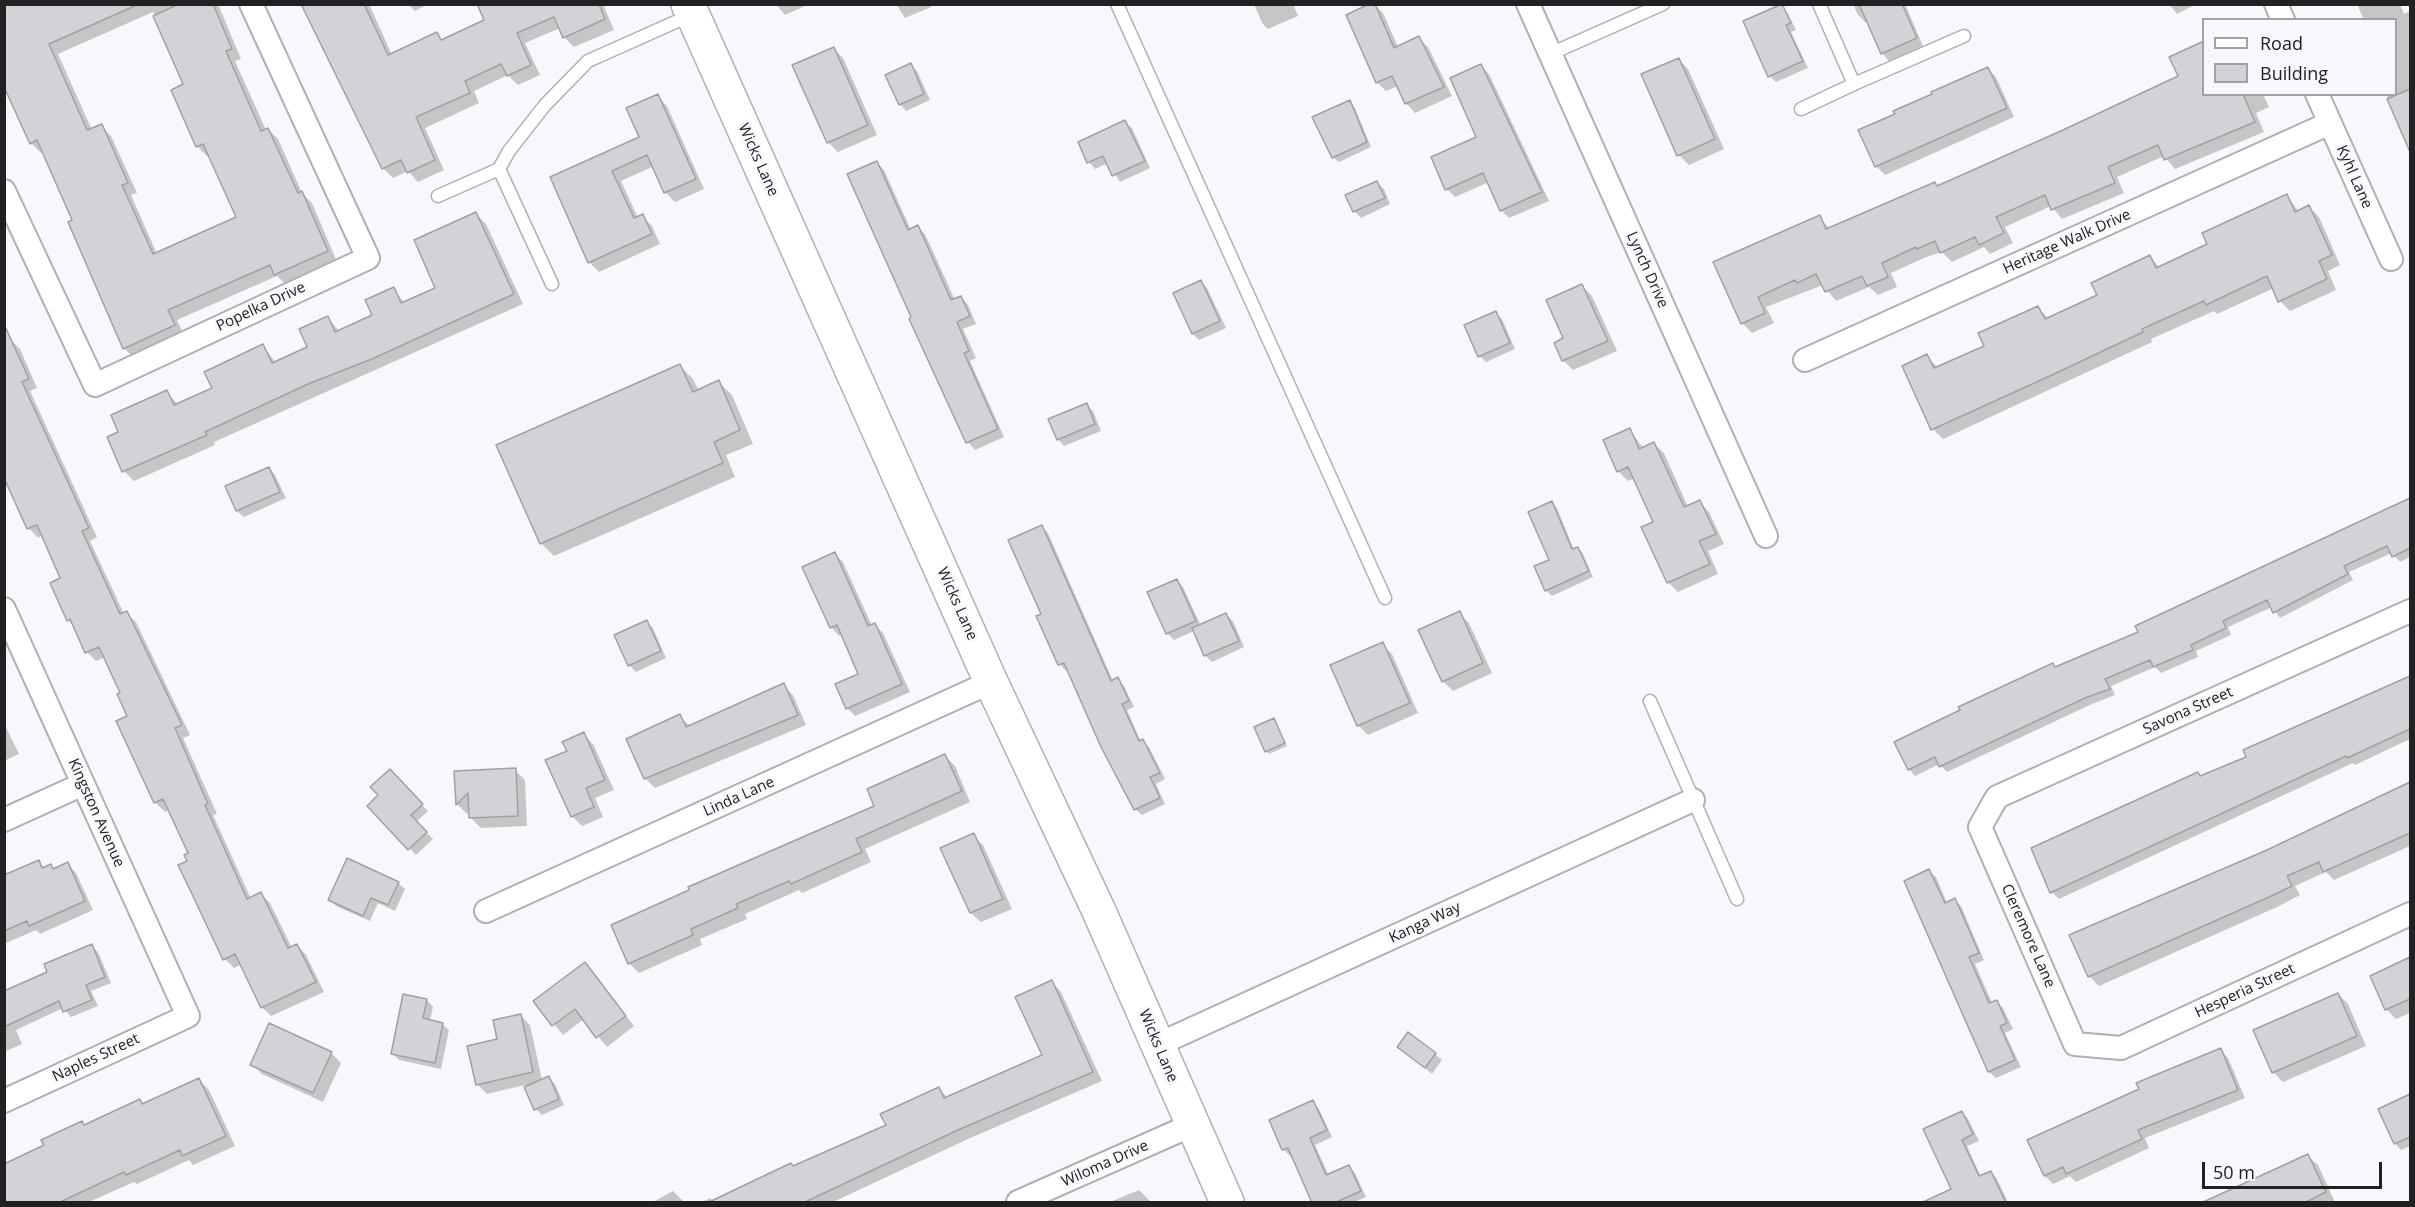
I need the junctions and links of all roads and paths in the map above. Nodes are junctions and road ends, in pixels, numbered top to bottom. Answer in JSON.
{"nodes":[{"id":1,"x":250,"y":4,"type":"edge"},
{"id":2,"x":1117,"y":4,"type":"edge"},
{"id":3,"x":1528,"y":4,"type":"edge"},
{"id":4,"x":1663,"y":4,"type":"edge"},
{"id":5,"x":1819,"y":4,"type":"edge"},
{"id":6,"x":2276,"y":4,"type":"edge"},
{"id":7,"x":690,"y":9,"type":"edge"},
{"id":8,"x":2282,"y":18,"type":"edge"},
{"id":9,"x":1964,"y":36,"type":"dead end"},
{"id":10,"x":1550,"y":54,"type":"junction"},
{"id":11,"x":1854,"y":84,"type":"junction"},
{"id":12,"x":2318,"y":96,"type":"edge"},
{"id":13,"x":1801,"y":109,"type":"dead end"},
{"id":14,"x":2330,"y":123,"type":"junction"},
{"id":15,"x":499,"y":169,"type":"junction"},
{"id":16,"x":4,"y":191,"type":"edge"},
{"id":17,"x":438,"y":196,"type":"dead end"},
{"id":18,"x":2391,"y":258,"type":"dead end"},
{"id":19,"x":552,"y":284,"type":"dead end"},
{"id":20,"x":1805,"y":360,"type":"dead end"},
{"id":21,"x":1766,"y":536,"type":"dead end"},
{"id":22,"x":1385,"y":598,"type":"dead end"},
{"id":23,"x":4,"y":609,"type":"edge"},
{"id":24,"x":2410,"y":611,"type":"edge"},
{"id":25,"x":991,"y":682,"type":"junction"},
{"id":26,"x":1650,"y":701,"type":"dead end"},
{"id":27,"x":84,"y":784,"type":"junction"},
{"id":28,"x":1693,"y":800,"type":"junction"},
{"id":29,"x":4,"y":820,"type":"edge"},
{"id":30,"x":1980,"y":827,"type":"joint"},
{"id":31,"x":1737,"y":899,"type":"dead end"},
{"id":32,"x":486,"y":911,"type":"dead end"},
{"id":33,"x":2410,"y":914,"type":"edge"},
{"id":34,"x":188,"y":1016,"type":"joint"},
{"id":35,"x":2075,"y":1044,"type":"joint"},
{"id":36,"x":1157,"y":1045,"type":"junction"},
{"id":37,"x":4,"y":1101,"type":"edge"},
{"id":38,"x":1192,"y":1125,"type":"junction"},
{"id":39,"x":1018,"y":1203,"type":"edge"},
{"id":40,"x":1227,"y":1203,"type":"edge"}],
"edges":[{"from":1,"to":16,"type":"street","name":"Popelka Drive"},
{"from":2,"to":22,"type":"lane"},
{"from":3,"to":10,"type":"street","name":"Lynch Drive"},
{"from":4,"to":10,"type":"lane"},
{"from":5,"to":11,"type":"lane"},
{"from":6,"to":8,"type":"street"},
{"from":7,"to":15,"type":"lane"},
{"from":7,"to":25,"type":"street","name":"Wicks Lane"},
{"from":9,"to":11,"type":"lane"},
{"from":10,"to":21,"type":"street","name":"Lynch Drive"},
{"from":11,"to":13,"type":"lane"},
{"from":12,"to":14,"type":"street","name":"Kyhl Lane"},
{"from":14,"to":18,"type":"street","name":"Kyhl Lane"},
{"from":14,"to":20,"type":"street","name":"Heritage Walk Drive"},
{"from":15,"to":17,"type":"lane"},
{"from":15,"to":19,"type":"lane"},
{"from":23,"to":27,"type":"street","name":"Kingston Avenue"},
{"from":24,"to":30,"type":"street","name":"Savona Street"},
{"from":25,"to":32,"type":"street","name":"Linda Lane"},
{"from":25,"to":36,"type":"street","name":"Wicks Lane"},
{"from":26,"to":28,"type":"lane"},
{"from":27,"to":29,"type":"street"},
{"from":27,"to":34,"type":"street","name":"Kingston Avenue"},
{"from":28,"to":31,"type":"lane"},
{"from":28,"to":36,"type":"street","name":"Kanga Way"},
{"from":30,"to":35,"type":"street","name":"Cleremore Lane"},
{"from":33,"to":35,"type":"street","name":"Hesperia Street"},
{"from":34,"to":37,"type":"street","name":"Naples Street"},
{"from":36,"to":38,"type":"street","name":"Wicks Lane"},
{"from":38,"to":39,"type":"street","name":"Wiloma Drive"},
{"from":38,"to":40,"type":"street","name":"Wicks Lane"}]}
